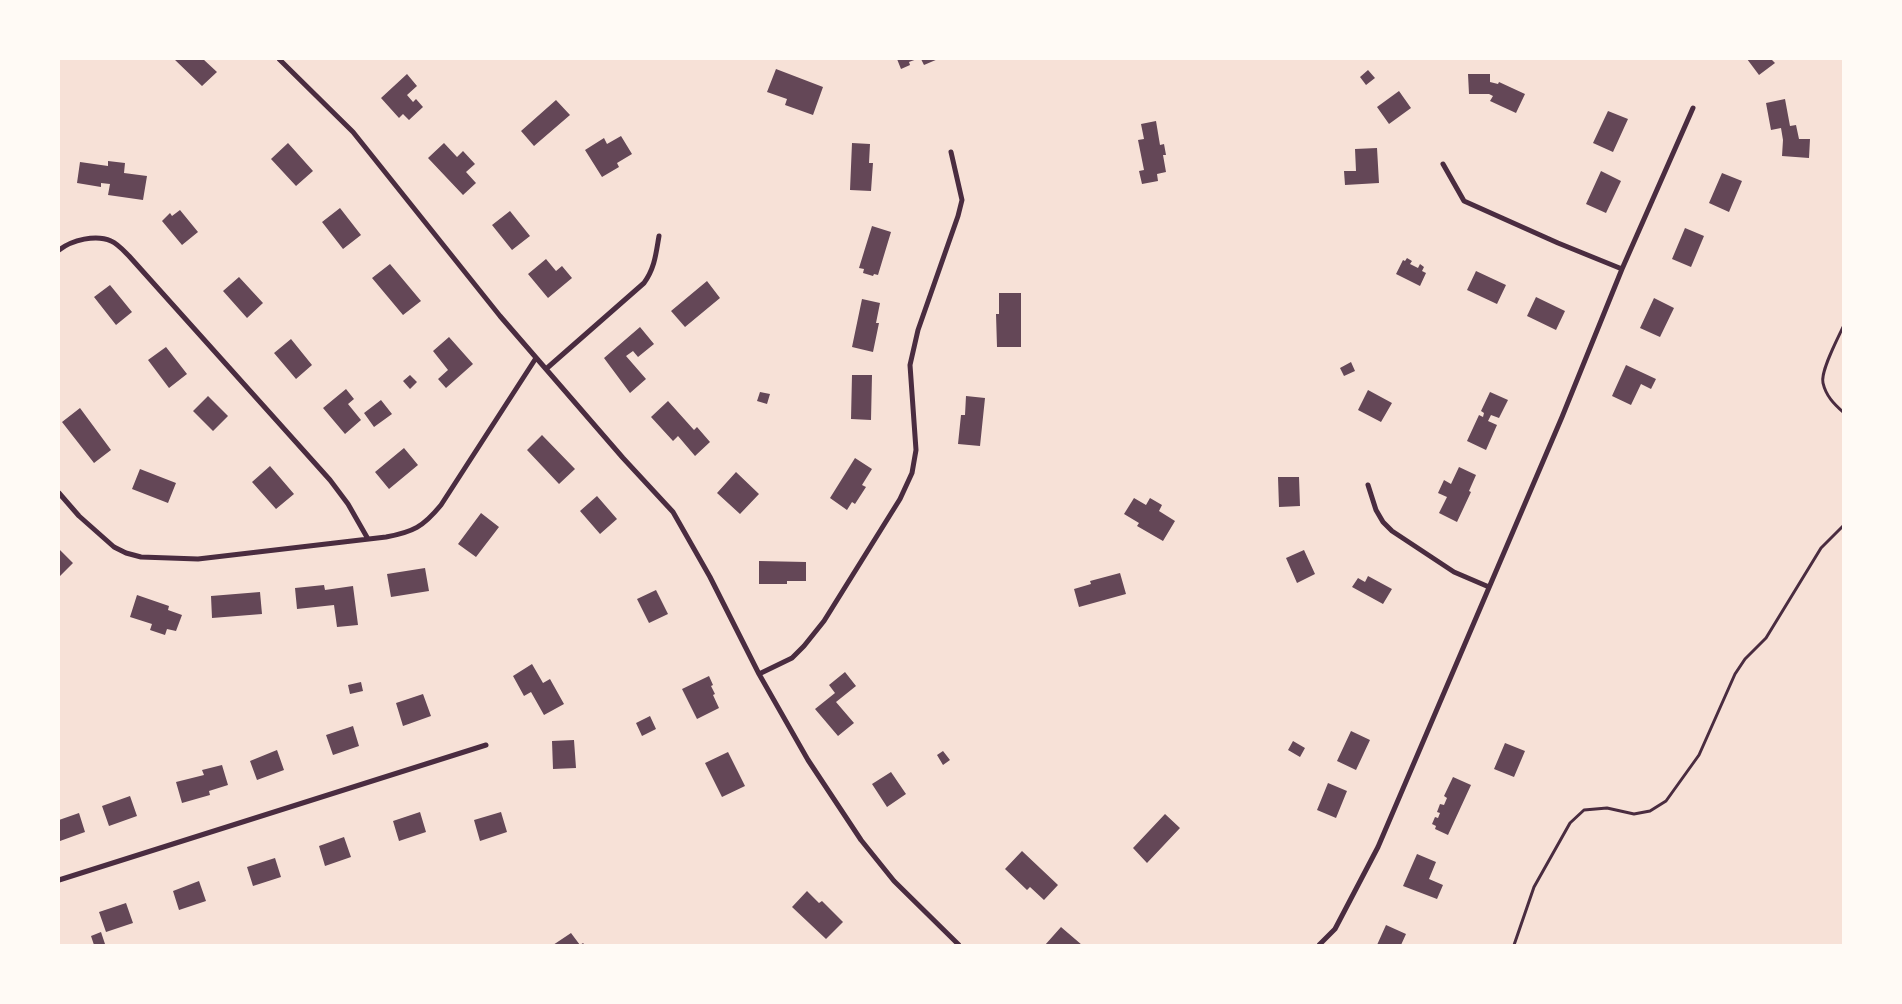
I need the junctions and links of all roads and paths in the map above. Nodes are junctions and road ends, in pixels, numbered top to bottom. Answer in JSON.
{"nodes":[{"id":1,"x":279,"y":59,"type":"edge"},
{"id":2,"x":1694,"y":108,"type":"dead end"},
{"id":3,"x":951,"y":152,"type":"dead end"},
{"id":4,"x":1442,"y":164,"type":"dead end"},
{"id":5,"x":659,"y":236,"type":"dead end"},
{"id":6,"x":59,"y":250,"type":"edge"},
{"id":7,"x":1622,"y":269,"type":"junction"},
{"id":8,"x":1843,"y":327,"type":"edge"},
{"id":9,"x":536,"y":358,"type":"junction"},
{"id":10,"x":546,"y":369,"type":"junction"},
{"id":11,"x":1843,"y":412,"type":"edge"},
{"id":12,"x":1368,"y":485,"type":"dead end"},
{"id":13,"x":59,"y":493,"type":"edge"},
{"id":14,"x":1843,"y":526,"type":"edge"},
{"id":15,"x":368,"y":539,"type":"junction"},
{"id":16,"x":1489,"y":587,"type":"junction"},
{"id":17,"x":759,"y":674,"type":"junction"},
{"id":18,"x":486,"y":745,"type":"dead end"},
{"id":19,"x":59,"y":880,"type":"edge"},
{"id":20,"x":959,"y":945,"type":"edge"},
{"id":21,"x":1319,"y":945,"type":"edge"},
{"id":22,"x":1514,"y":945,"type":"edge"}],
"edges":[{"from":1,"to":9,"type":"street"},
{"from":2,"to":7,"type":"street"},
{"from":3,"to":17,"type":"street"},
{"from":4,"to":7,"type":"street"},
{"from":5,"to":10,"type":"street"},
{"from":6,"to":15,"type":"street"},
{"from":7,"to":16,"type":"street"},
{"from":8,"to":11,"type":"path"},
{"from":9,"to":10,"type":"street"},
{"from":9,"to":15,"type":"street"},
{"from":10,"to":17,"type":"street"},
{"from":12,"to":16,"type":"street"},
{"from":13,"to":15,"type":"street"},
{"from":14,"to":22,"type":"path"},
{"from":16,"to":21,"type":"street"},
{"from":17,"to":20,"type":"street"},
{"from":18,"to":19,"type":"street"}]}
